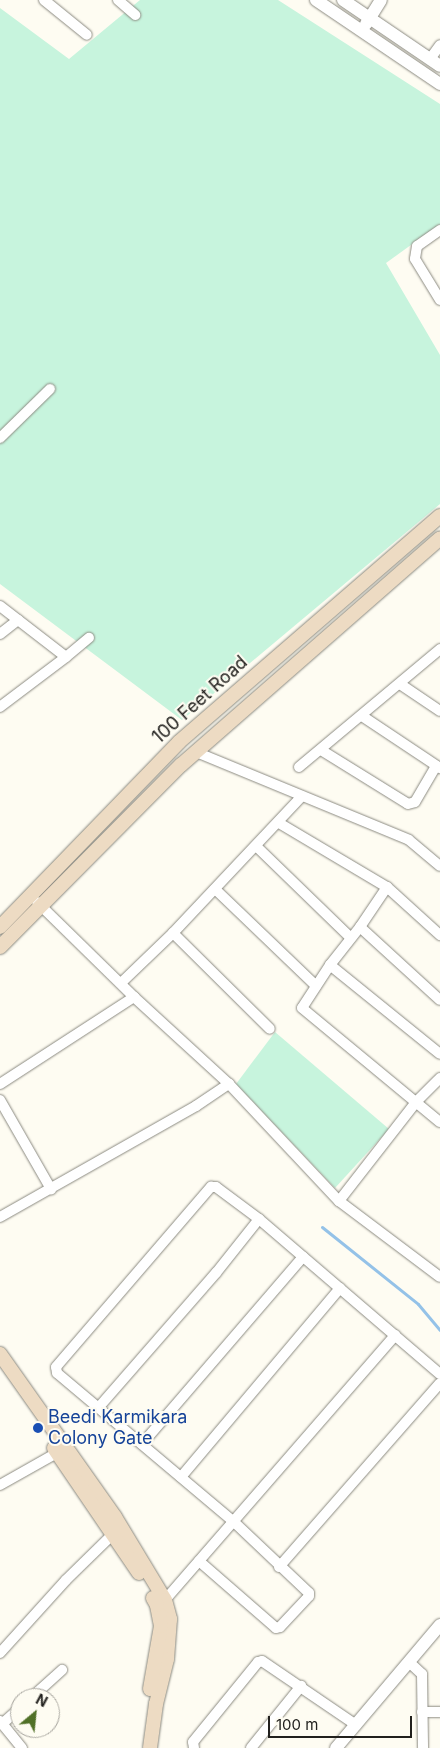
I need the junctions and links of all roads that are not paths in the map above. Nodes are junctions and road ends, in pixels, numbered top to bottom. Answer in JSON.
{"nodes":[{"id":1,"x":44,"y":0,"type":"edge"},
{"id":2,"x":118,"y":0,"type":"edge"},
{"id":3,"x":316,"y":0,"type":"edge"},
{"id":4,"x":343,"y":0,"type":"edge"},
{"id":5,"x":380,"y":0,"type":"edge"},
{"id":6,"x":135,"y":15,"type":"dead end"},
{"id":7,"x":370,"y":18,"type":"junction"},
{"id":8,"x":362,"y":31,"type":"junction"},
{"id":9,"x":87,"y":36,"type":"dead end"},
{"id":10,"x":440,"y":45,"type":"edge"},
{"id":11,"x":435,"y":63,"type":"edge"},
{"id":12,"x":440,"y":84,"type":"edge"},
{"id":13,"x":440,"y":230,"type":"edge"},
{"id":14,"x":440,"y":300,"type":"edge"},
{"id":15,"x":50,"y":389,"type":"dead end"},
{"id":16,"x":0,"y":438,"type":"edge"},
{"id":17,"x":438,"y":522,"type":"edge"},
{"id":18,"x":440,"y":538,"type":"edge"},
{"id":19,"x":0,"y":606,"type":"edge"},
{"id":20,"x":18,"y":620,"type":"junction"},
{"id":21,"x":0,"y":634,"type":"edge"},
{"id":22,"x":89,"y":638,"type":"dead end"},
{"id":23,"x":439,"y":651,"type":"edge"},
{"id":24,"x":66,"y":657,"type":"junction"},
{"id":25,"x":400,"y":684,"type":"junction"},
{"id":26,"x":0,"y":707,"type":"edge"},
{"id":27,"x":440,"y":710,"type":"edge"},
{"id":28,"x":362,"y":716,"type":"junction"},
{"id":29,"x":321,"y":750,"type":"junction"},
{"id":30,"x":196,"y":752,"type":"junction"},
{"id":31,"x":299,"y":767,"type":"dead end"},
{"id":32,"x":438,"y":767,"type":"edge"},
{"id":33,"x":302,"y":796,"type":"junction"},
{"id":34,"x":279,"y":822,"type":"junction"},
{"id":35,"x":256,"y":846,"type":"junction"},
{"id":36,"x":440,"y":866,"type":"edge"},
{"id":37,"x":387,"y":887,"type":"junction"},
{"id":38,"x":215,"y":889,"type":"junction"},
{"id":39,"x":30,"y":896,"type":"junction"},
{"id":40,"x":41,"y":906,"type":"junction"},
{"id":41,"x":0,"y":927,"type":"edge"},
{"id":42,"x":360,"y":927,"type":"junction"},
{"id":43,"x":173,"y":933,"type":"junction"},
{"id":44,"x":440,"y":935,"type":"edge"},
{"id":45,"x":351,"y":938,"type":"junction"},
{"id":46,"x":0,"y":947,"type":"edge"},
{"id":47,"x":330,"y":965,"type":"junction"},
{"id":48,"x":121,"y":983,"type":"junction"},
{"id":49,"x":316,"y":986,"type":"junction"},
{"id":50,"x":134,"y":997,"type":"junction"},
{"id":51,"x":440,"y":1000,"type":"edge"},
{"id":52,"x":270,"y":1028,"type":"dead end"},
{"id":53,"x":440,"y":1054,"type":"edge"},
{"id":54,"x":440,"y":1078,"type":"edge"},
{"id":55,"x":0,"y":1084,"type":"edge"},
{"id":56,"x":229,"y":1084,"type":"junction"},
{"id":57,"x":0,"y":1100,"type":"edge"},
{"id":58,"x":416,"y":1102,"type":"junction"},
{"id":59,"x":440,"y":1122,"type":"edge"},
{"id":60,"x":51,"y":1190,"type":"junction"},
{"id":61,"x":340,"y":1201,"type":"junction"},
{"id":62,"x":0,"y":1217,"type":"edge"},
{"id":63,"x":259,"y":1219,"type":"junction"},
{"id":64,"x":304,"y":1257,"type":"junction"},
{"id":65,"x":440,"y":1278,"type":"edge"},
{"id":66,"x":340,"y":1288,"type":"junction"},
{"id":67,"x":395,"y":1335,"type":"junction"},
{"id":68,"x":0,"y":1354,"type":"edge"},
{"id":69,"x":0,"y":1368,"type":"edge"},
{"id":70,"x":440,"y":1374,"type":"edge"},
{"id":71,"x":440,"y":1383,"type":"edge"},
{"id":72,"x":99,"y":1407,"type":"junction"},
{"id":73,"x":142,"y":1444,"type":"junction"},
{"id":74,"x":61,"y":1451,"type":"junction"},
{"id":75,"x":181,"y":1477,"type":"junction"},
{"id":76,"x":0,"y":1485,"type":"edge"},
{"id":77,"x":234,"y":1522,"type":"junction"},
{"id":78,"x":113,"y":1534,"type":"junction"},
{"id":79,"x":200,"y":1561,"type":"junction"},
{"id":80,"x":280,"y":1567,"type":"junction"},
{"id":81,"x":165,"y":1600,"type":"junction"},
{"id":82,"x":440,"y":1625,"type":"edge"},
{"id":83,"x":0,"y":1653,"type":"edge"},
{"id":84,"x":409,"y":1662,"type":"junction"},
{"id":85,"x":62,"y":1670,"type":"dead end"},
{"id":86,"x":301,"y":1686,"type":"junction"},
{"id":87,"x":42,"y":1688,"type":"edge"},
{"id":88,"x":422,"y":1712,"type":"junction"},
{"id":89,"x":440,"y":1712,"type":"edge"},
{"id":90,"x":1,"y":1722,"type":"edge"},
{"id":91,"x":356,"y":1725,"type":"junction"},
{"id":92,"x":22,"y":1748,"type":"edge"},
{"id":93,"x":141,"y":1748,"type":"edge"},
{"id":94,"x":150,"y":1748,"type":"edge"},
{"id":95,"x":194,"y":1748,"type":"edge"},
{"id":96,"x":251,"y":1748,"type":"edge"},
{"id":97,"x":336,"y":1748,"type":"edge"},
{"id":98,"x":423,"y":1748,"type":"edge"}],
"edges":[{"from":1,"to":9,"type":"street"},
{"from":2,"to":6,"type":"street"},
{"from":3,"to":8,"type":"street"},
{"from":4,"to":7,"type":"street"},
{"from":5,"to":7,"type":"street"},
{"from":7,"to":8,"type":"street"},
{"from":7,"to":11,"type":"street"},
{"from":8,"to":12,"type":"street"},
{"from":10,"to":11,"type":"street"},
{"from":13,"to":14,"type":"street"},
{"from":15,"to":16,"type":"street"},
{"from":17,"to":39,"type":"main road","name":"100 Feet Road"},
{"from":18,"to":30,"type":"main road","name":"100 Feet Road"},
{"from":19,"to":20,"type":"street"},
{"from":20,"to":21,"type":"street"},
{"from":20,"to":24,"type":"street"},
{"from":22,"to":24,"type":"street"},
{"from":23,"to":25,"type":"street"},
{"from":24,"to":26,"type":"street"},
{"from":25,"to":27,"type":"street"},
{"from":25,"to":28,"type":"street"},
{"from":28,"to":29,"type":"street"},
{"from":28,"to":32,"type":"street"},
{"from":29,"to":31,"type":"street"},
{"from":29,"to":32,"type":"street"},
{"from":30,"to":33,"type":"street"},
{"from":30,"to":40,"type":"main road","name":"100 Feet Road"},
{"from":33,"to":34,"type":"street"},
{"from":33,"to":36,"type":"street"},
{"from":34,"to":35,"type":"street"},
{"from":34,"to":37,"type":"street"},
{"from":35,"to":38,"type":"street"},
{"from":35,"to":45,"type":"street"},
{"from":37,"to":42,"type":"street"},
{"from":37,"to":44,"type":"street"},
{"from":38,"to":43,"type":"street"},
{"from":38,"to":49,"type":"street"},
{"from":39,"to":40,"type":"street"},
{"from":39,"to":41,"type":"main road","name":"100 Feet Road"},
{"from":40,"to":46,"type":"main road","name":"100 Feet Road"},
{"from":40,"to":48,"type":"street"},
{"from":42,"to":45,"type":"street"},
{"from":42,"to":51,"type":"street"},
{"from":43,"to":48,"type":"street"},
{"from":43,"to":52,"type":"street"},
{"from":45,"to":47,"type":"street"},
{"from":47,"to":49,"type":"street"},
{"from":47,"to":53,"type":"street"},
{"from":48,"to":50,"type":"street"},
{"from":49,"to":58,"type":"street"},
{"from":50,"to":55,"type":"street"},
{"from":50,"to":56,"type":"street"},
{"from":54,"to":58,"type":"street"},
{"from":56,"to":60,"type":"street"},
{"from":56,"to":61,"type":"street"},
{"from":57,"to":60,"type":"street"},
{"from":58,"to":59,"type":"street"},
{"from":58,"to":61,"type":"street"},
{"from":60,"to":62,"type":"street"},
{"from":61,"to":65,"type":"street"},
{"from":63,"to":64,"type":"street"},
{"from":63,"to":72,"type":"street"},
{"from":63,"to":72,"type":"street"},
{"from":64,"to":66,"type":"street"},
{"from":64,"to":73,"type":"street"},
{"from":66,"to":67,"type":"street"},
{"from":66,"to":75,"type":"street"},
{"from":67,"to":70,"type":"street"},
{"from":67,"to":77,"type":"street"},
{"from":68,"to":74,"type":"main road"},
{"from":69,"to":74,"type":"main road"},
{"from":71,"to":80,"type":"street"},
{"from":72,"to":73,"type":"street"},
{"from":73,"to":75,"type":"street"},
{"from":74,"to":76,"type":"street"},
{"from":74,"to":78,"type":"main road"},
{"from":74,"to":81,"type":"main road"},
{"from":75,"to":77,"type":"street"},
{"from":77,"to":79,"type":"street"},
{"from":77,"to":80,"type":"street"},
{"from":78,"to":83,"type":"street"},
{"from":78,"to":93,"type":"main road"},
{"from":79,"to":80,"type":"street"},
{"from":79,"to":81,"type":"street"},
{"from":81,"to":94,"type":"main road"},
{"from":82,"to":84,"type":"street"},
{"from":84,"to":88,"type":"street"},
{"from":84,"to":91,"type":"street"},
{"from":85,"to":87,"type":"street"},
{"from":86,"to":91,"type":"street"},
{"from":86,"to":95,"type":"street"},
{"from":86,"to":96,"type":"street"},
{"from":88,"to":89,"type":"street"},
{"from":88,"to":98,"type":"street"},
{"from":90,"to":92,"type":"street"},
{"from":91,"to":97,"type":"street"}]}
